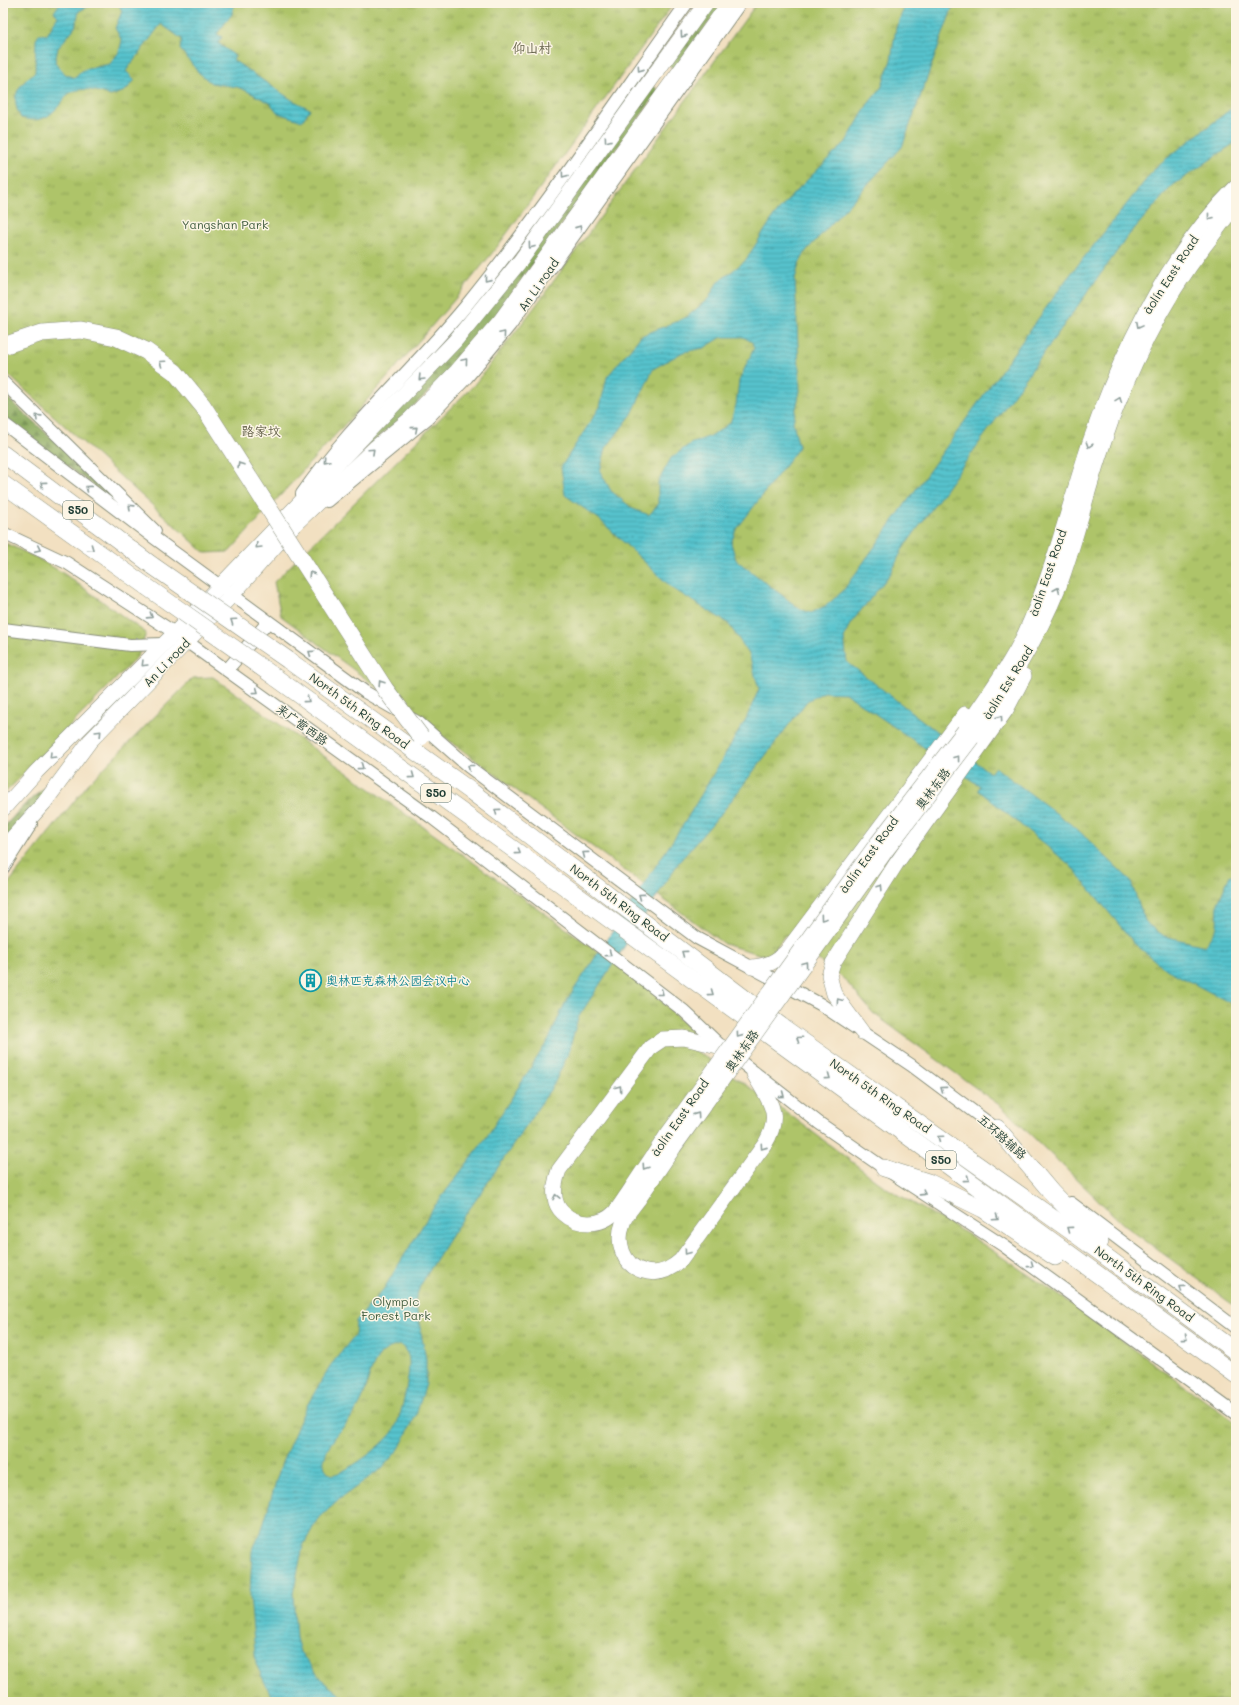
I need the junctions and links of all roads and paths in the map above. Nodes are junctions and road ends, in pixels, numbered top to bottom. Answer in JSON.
{"nodes":[{"id":1,"x":687,"y":3,"type":"edge"},
{"id":2,"x":706,"y":3,"type":"edge"},
{"id":3,"x":729,"y":3,"type":"edge"},
{"id":4,"x":740,"y":3,"type":"edge"},
{"id":5,"x":1236,"y":187,"type":"edge"},
{"id":6,"x":1236,"y":206,"type":"edge"},
{"id":7,"x":3,"y":346,"type":"edge"},
{"id":8,"x":3,"y":382,"type":"edge"},
{"id":9,"x":3,"y":423,"type":"edge"},
{"id":10,"x":3,"y":454,"type":"edge"},
{"id":11,"x":3,"y":484,"type":"edge"},
{"id":12,"x":3,"y":490,"type":"edge"},
{"id":13,"x":41,"y":512,"type":"junction"},
{"id":14,"x":289,"y":522,"type":"junction"},
{"id":15,"x":3,"y":533,"type":"edge"},
{"id":16,"x":189,"y":564,"type":"junction"},
{"id":17,"x":220,"y":586,"type":"junction"},
{"id":18,"x":232,"y":595,"type":"junction"},
{"id":19,"x":268,"y":622,"type":"junction"},
{"id":20,"x":1036,"y":624,"type":"junction"},
{"id":21,"x":3,"y":629,"type":"edge"},
{"id":22,"x":175,"y":633,"type":"junction"},
{"id":23,"x":187,"y":642,"type":"junction"},
{"id":24,"x":164,"y":644,"type":"junction"},
{"id":25,"x":226,"y":670,"type":"junction"},
{"id":26,"x":967,"y":737,"type":"junction"},
{"id":27,"x":37,"y":771,"type":"junction"},
{"id":28,"x":472,"y":792,"type":"junction"},
{"id":29,"x":3,"y":801,"type":"edge"},
{"id":30,"x":44,"y":803,"type":"junction"},
{"id":31,"x":3,"y":809,"type":"edge"},
{"id":32,"x":3,"y":848,"type":"edge"},
{"id":33,"x":3,"y":868,"type":"edge"},
{"id":34,"x":806,"y":923,"type":"junction"},
{"id":35,"x":837,"y":956,"type":"junction"},
{"id":36,"x":752,"y":967,"type":"junction"},
{"id":37,"x":862,"y":1032,"type":"junction"},
{"id":38,"x":722,"y":1047,"type":"junction"},
{"id":39,"x":754,"y":1074,"type":"junction"},
{"id":40,"x":997,"y":1128,"type":"junction"},
{"id":41,"x":671,"y":1141,"type":"junction"},
{"id":42,"x":884,"y":1168,"type":"junction"},
{"id":43,"x":1130,"y":1274,"type":"junction"},
{"id":44,"x":1165,"y":1324,"type":"junction"},
{"id":45,"x":1236,"y":1328,"type":"edge"},
{"id":46,"x":1236,"y":1352,"type":"edge"},
{"id":47,"x":1236,"y":1375,"type":"edge"},
{"id":48,"x":1236,"y":1414,"type":"edge"}],
"edges":[{"from":1,"to":14,"type":"street","name":"An Li road","one_way":true},
{"from":2,"to":14,"type":"main road","name":"An Li road","one_way":true},
{"from":14,"to":3,"type":"main road","name":"An Li road","one_way":true},
{"from":14,"to":4,"type":"street","name":"An Li road","one_way":true},
{"from":5,"to":20,"type":"main road","name":"àolín East Road","one_way":true},
{"from":20,"to":6,"type":"main road","name":"àolín East Road","one_way":true},
{"from":28,"to":7,"type":"highway","one_way":true,"bridge":true},
{"from":16,"to":8,"type":"street","one_way":true},
{"from":16,"to":9,"type":"street","one_way":true},
{"from":28,"to":10,"type":"highway","name":"North 5th Ring Road","number":"S50","one_way":true,"bridge":true},
{"from":11,"to":13,"type":"highway","name":"North 5th Ring Road","number":"S50"},
{"from":12,"to":13,"type":"highway"},
{"from":13,"to":44,"type":"highway","name":"North 5th Ring Road","number":"S50","one_way":true,"bridge":true},
{"from":14,"to":17,"type":"main road","name":"An Li road","one_way":true},
{"from":14,"to":18,"type":"main road","name":"An Li road"},
{"from":15,"to":22,"type":"street","name":"来广营西路","one_way":true},
{"from":16,"to":17,"type":"street","name":"五环路辅路"},
{"from":17,"to":18,"type":"street","name":"五环路辅路"},
{"from":17,"to":22,"type":"main road","name":"An Li road"},
{"from":18,"to":19,"type":"street","name":"五环路辅路"},
{"from":18,"to":23,"type":"main road","name":"An Li road"},
{"from":19,"to":25,"type":"street"},
{"from":36,"to":19,"type":"street","name":"五环路辅路","one_way":true},
{"from":20,"to":26,"type":"main road","name":"àolín Est Road"},
{"from":20,"to":26,"type":"main road"},
{"from":21,"to":24,"type":"street"},
{"from":22,"to":23,"type":"street","name":"来广营西路"},
{"from":22,"to":24,"type":"main road","name":"An Li road"},
{"from":23,"to":25,"type":"street","name":"来广营西路"},
{"from":30,"to":23,"type":"main road","name":"An Li road","one_way":true},
{"from":24,"to":27,"type":"main road","name":"An Li road","one_way":true},
{"from":25,"to":38,"type":"street","name":"来广营西路","one_way":true},
{"from":26,"to":34,"type":"main road","one_way":true},
{"from":35,"to":26,"type":"main road","one_way":true},
{"from":26,"to":41,"type":"main road","name":"奥林东路","bridge":true},
{"from":27,"to":29,"type":"street","name":"An Li road"},
{"from":27,"to":31,"type":"main road","name":"An Li road"},
{"from":43,"to":28,"type":"highway","name":"North 5th Ring Road","number":"S50","one_way":true},
{"from":30,"to":32,"type":"main road","name":"An Li road"},
{"from":30,"to":33,"type":"street","name":"An Li road"},
{"from":34,"to":35,"type":"main road"},
{"from":34,"to":36,"type":"main road"},
{"from":37,"to":35,"type":"main road","one_way":true},
{"from":36,"to":37,"type":"street","name":"五环路辅路"},
{"from":40,"to":37,"type":"street","name":"五环路辅路","one_way":true},
{"from":38,"to":39,"type":"street","name":"来广营西路"},
{"from":41,"to":38,"type":"main road","name":"àolín East Road","one_way":true},
{"from":39,"to":41,"type":"main road","name":"奥林东路","one_way":true},
{"from":39,"to":42,"type":"street","name":"来广营西路","one_way":true},
{"from":40,"to":43,"type":"highway"},
{"from":45,"to":40,"type":"street","name":"五环路辅路","one_way":true},
{"from":42,"to":44,"type":"highway","one_way":true},
{"from":42,"to":48,"type":"street","name":"来广营西路","one_way":true},
{"from":43,"to":46,"type":"highway","name":"North 5th Ring Road","number":"S50"},
{"from":44,"to":47,"type":"highway","name":"North 5th Ring Road","number":"S50","one_way":true}]}
